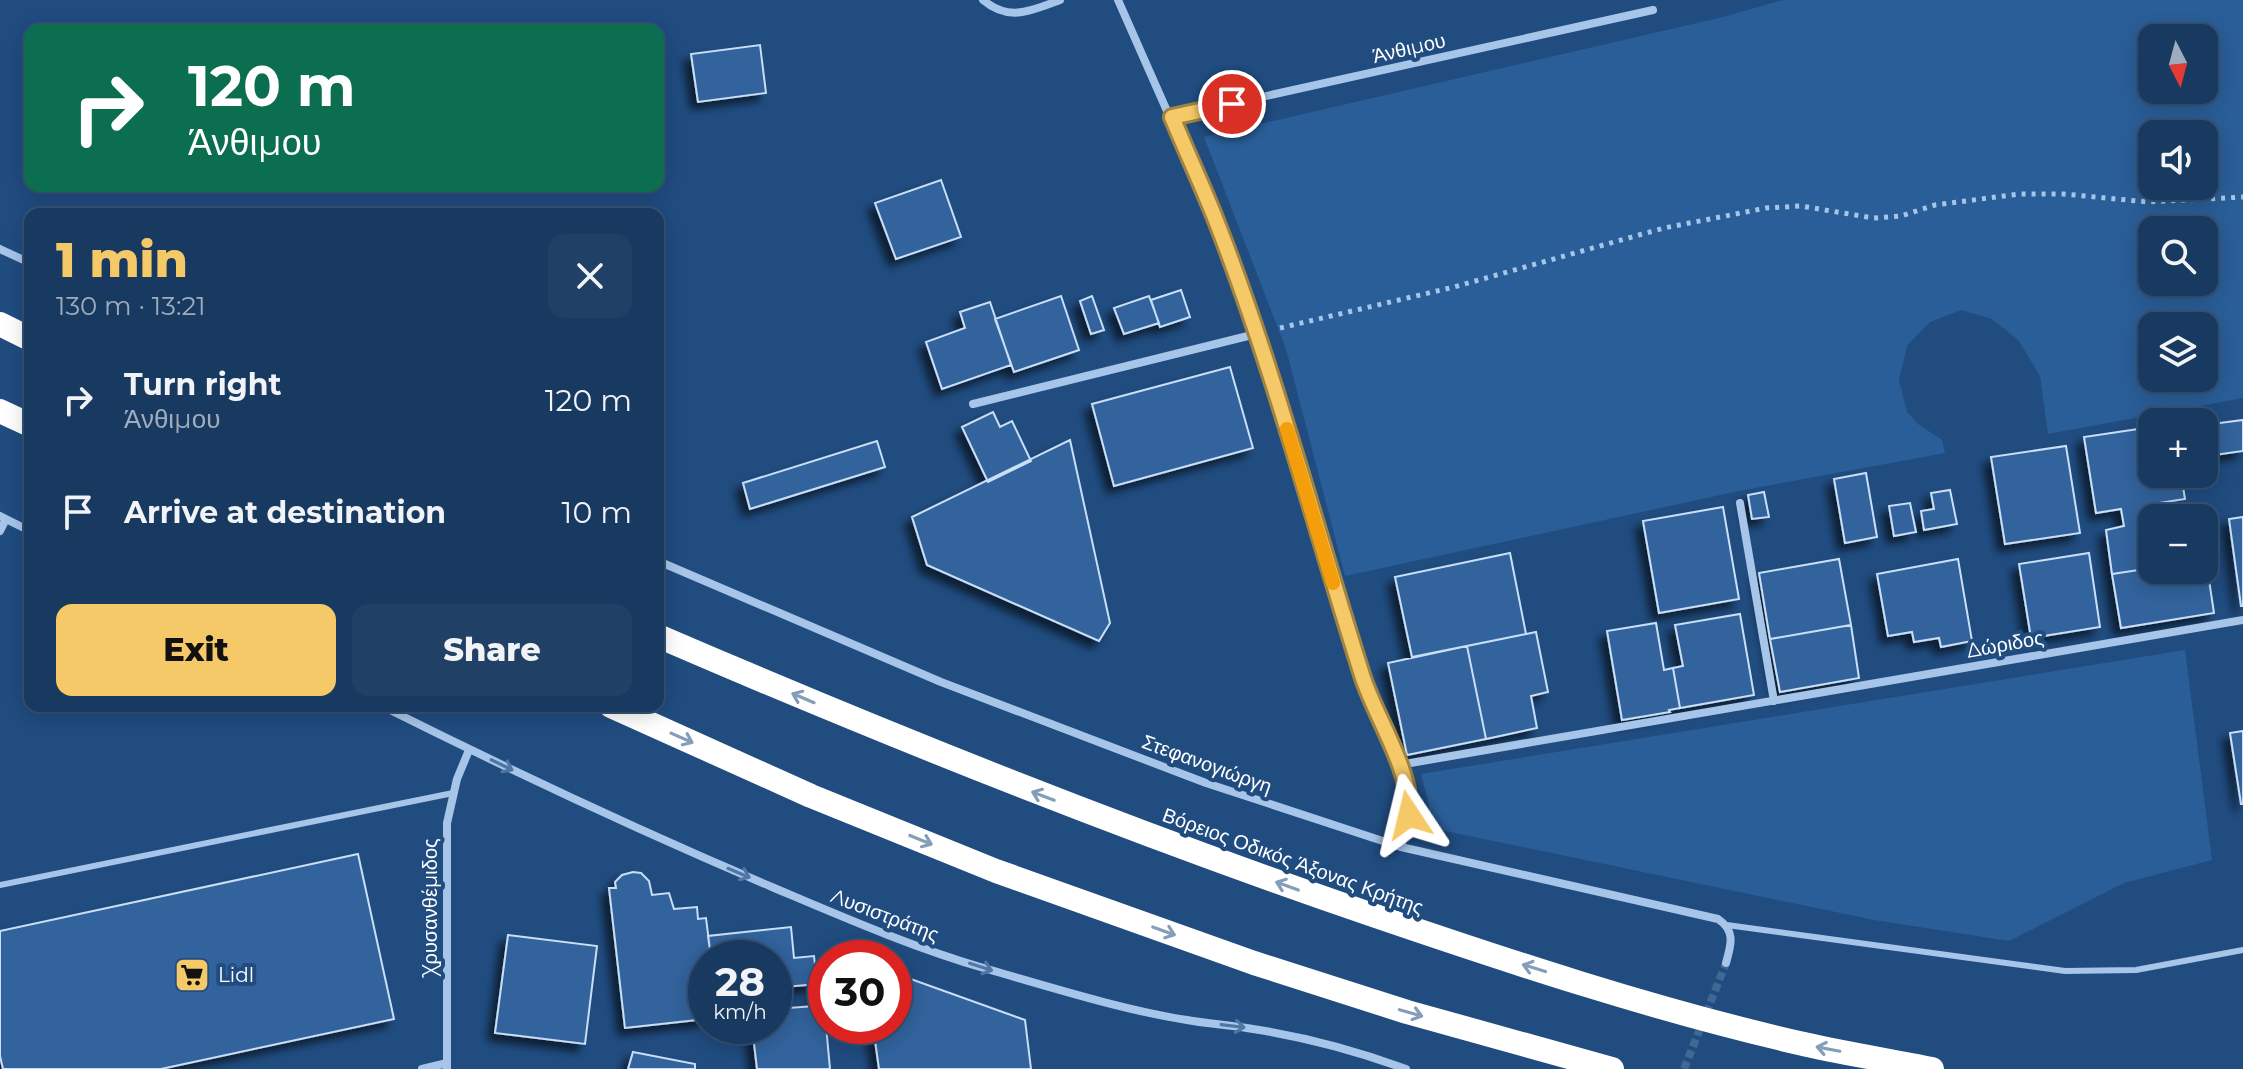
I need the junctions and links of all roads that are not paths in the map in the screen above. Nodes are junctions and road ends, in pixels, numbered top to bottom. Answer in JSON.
{"nodes":[{"id":1,"x":983,"y":0,"type":"edge"},
{"id":2,"x":1060,"y":0,"type":"edge"},
{"id":3,"x":1118,"y":0,"type":"edge"},
{"id":4,"x":1653,"y":10,"type":"dead end"},
{"id":5,"x":1172,"y":117,"type":"junction"},
{"id":6,"x":0,"y":249,"type":"edge"},
{"id":7,"x":24,"y":260,"type":"edge"},
{"id":8,"x":0,"y":324,"type":"edge"},
{"id":9,"x":1256,"y":334,"type":"junction"},
{"id":10,"x":24,"y":336,"type":"edge"},
{"id":11,"x":973,"y":404,"type":"dead end"},
{"id":12,"x":0,"y":411,"type":"edge"},
{"id":13,"x":24,"y":422,"type":"edge"},
{"id":14,"x":1740,"y":503,"type":"dead end"},
{"id":15,"x":3,"y":518,"type":"edge"},
{"id":16,"x":24,"y":528,"type":"edge"},
{"id":17,"x":0,"y":531,"type":"edge"},
{"id":18,"x":664,"y":564,"type":"edge"},
{"id":19,"x":2243,"y":620,"type":"edge"},
{"id":20,"x":664,"y":638,"type":"edge"},
{"id":21,"x":1774,"y":701,"type":"junction"},
{"id":22,"x":394,"y":712,"type":"edge"},
{"id":23,"x":624,"y":712,"type":"edge"},
{"id":24,"x":469,"y":750,"type":"junction"},
{"id":25,"x":1399,"y":765,"type":"junction"},
{"id":26,"x":453,"y":793,"type":"junction"},
{"id":27,"x":1401,"y":847,"type":"junction"},
{"id":28,"x":0,"y":885,"type":"edge"},
{"id":29,"x":1727,"y":925,"type":"junction"},
{"id":30,"x":2243,"y":950,"type":"edge"},
{"id":31,"x":1726,"y":963,"type":"tunnel mouth"},
{"id":32,"x":447,"y":1066,"type":"edge"},
{"id":33,"x":422,"y":1069,"type":"edge"},
{"id":34,"x":1406,"y":1069,"type":"edge"},
{"id":35,"x":1612,"y":1069,"type":"edge"},
{"id":36,"x":1932,"y":1069,"type":"edge"}],
"edges":[{"from":1,"to":2,"type":"street"},
{"from":3,"to":5,"type":"street"},
{"from":4,"to":5,"type":"street","name":"Άνθιμου"},
{"from":5,"to":9,"type":"street"},
{"from":6,"to":7,"type":"street"},
{"from":8,"to":10,"type":"highway"},
{"from":9,"to":11,"type":"street"},
{"from":9,"to":25,"type":"street"},
{"from":12,"to":13,"type":"highway"},
{"from":14,"to":21,"type":"street"},
{"from":15,"to":16,"type":"street"},
{"from":15,"to":17,"type":"street"},
{"from":18,"to":27,"type":"street","name":"Στεφανογιώργη"},
{"from":19,"to":21,"type":"street","name":"Δώριδος"},
{"from":36,"to":20,"type":"highway","name":"Βόρειος Οδικός Άξονας Κρήτης","one_way":true},
{"from":21,"to":25,"type":"street","name":"Δώριδος"},
{"from":22,"to":24,"type":"street","name":"Λυσιστράτης"},
{"from":23,"to":35,"type":"highway","one_way":true},
{"from":24,"to":26,"type":"street","name":"Χρυσανθέμιδος"},
{"from":24,"to":34,"type":"street","name":"Λυσιστράτης","one_way":true},
{"from":25,"to":27,"type":"street"},
{"from":26,"to":28,"type":"lane"},
{"from":26,"to":32,"type":"street","name":"Χρυσανθέμιδος"},
{"from":27,"to":29,"type":"street","name":"Στεφανογιώργη"},
{"from":29,"to":30,"type":"lane"},
{"from":29,"to":31,"type":"street"},
{"from":32,"to":33,"type":"street"}]}
